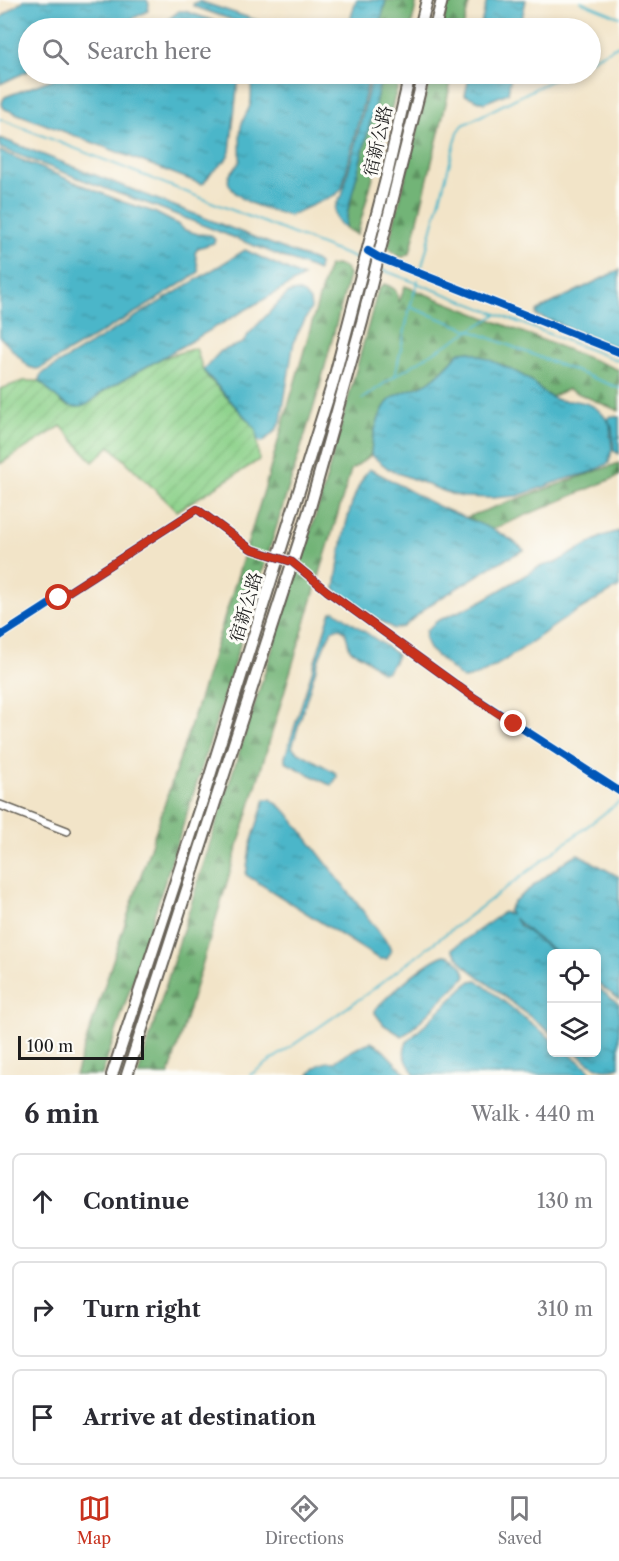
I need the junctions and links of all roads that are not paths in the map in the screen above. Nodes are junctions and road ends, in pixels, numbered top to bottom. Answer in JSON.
{"nodes":[{"id":1,"x":427,"y":0,"type":"edge"},
{"id":2,"x":442,"y":0,"type":"edge"},
{"id":3,"x":422,"y":18,"type":"edge"},
{"id":4,"x":438,"y":18,"type":"edge"},
{"id":5,"x":408,"y":84,"type":"edge"},
{"id":6,"x":421,"y":84,"type":"edge"},
{"id":7,"x":368,"y":251,"type":"junction"},
{"id":8,"x":378,"y":257,"type":"junction"},
{"id":9,"x":619,"y":352,"type":"edge"},
{"id":10,"x":279,"y":558,"type":"junction"},
{"id":11,"x":292,"y":562,"type":"junction"},
{"id":12,"x":0,"y":636,"type":"edge"},
{"id":13,"x":619,"y":791,"type":"edge"},
{"id":14,"x":0,"y":805,"type":"edge"},
{"id":15,"x":66,"y":831,"type":"dead end"},
{"id":16,"x":112,"y":1075,"type":"edge"},
{"id":17,"x":127,"y":1075,"type":"edge"}],
"edges":[{"from":1,"to":3,"type":"highway"},
{"from":2,"to":4,"type":"highway"},
{"from":5,"to":7,"type":"highway","name":"宿新公路"},
{"from":6,"to":8,"type":"highway","name":"宿新公路"},
{"from":7,"to":8,"type":"street"},
{"from":7,"to":10,"type":"highway","name":"宿新公路"},
{"from":8,"to":9,"type":"street"},
{"from":8,"to":11,"type":"highway","name":"宿新公路"},
{"from":10,"to":11,"type":"street"},
{"from":10,"to":12,"type":"street"},
{"from":10,"to":16,"type":"highway","name":"宿新公路"},
{"from":11,"to":13,"type":"street"},
{"from":11,"to":17,"type":"highway","name":"宿新公路"},
{"from":14,"to":15,"type":"street"}]}
